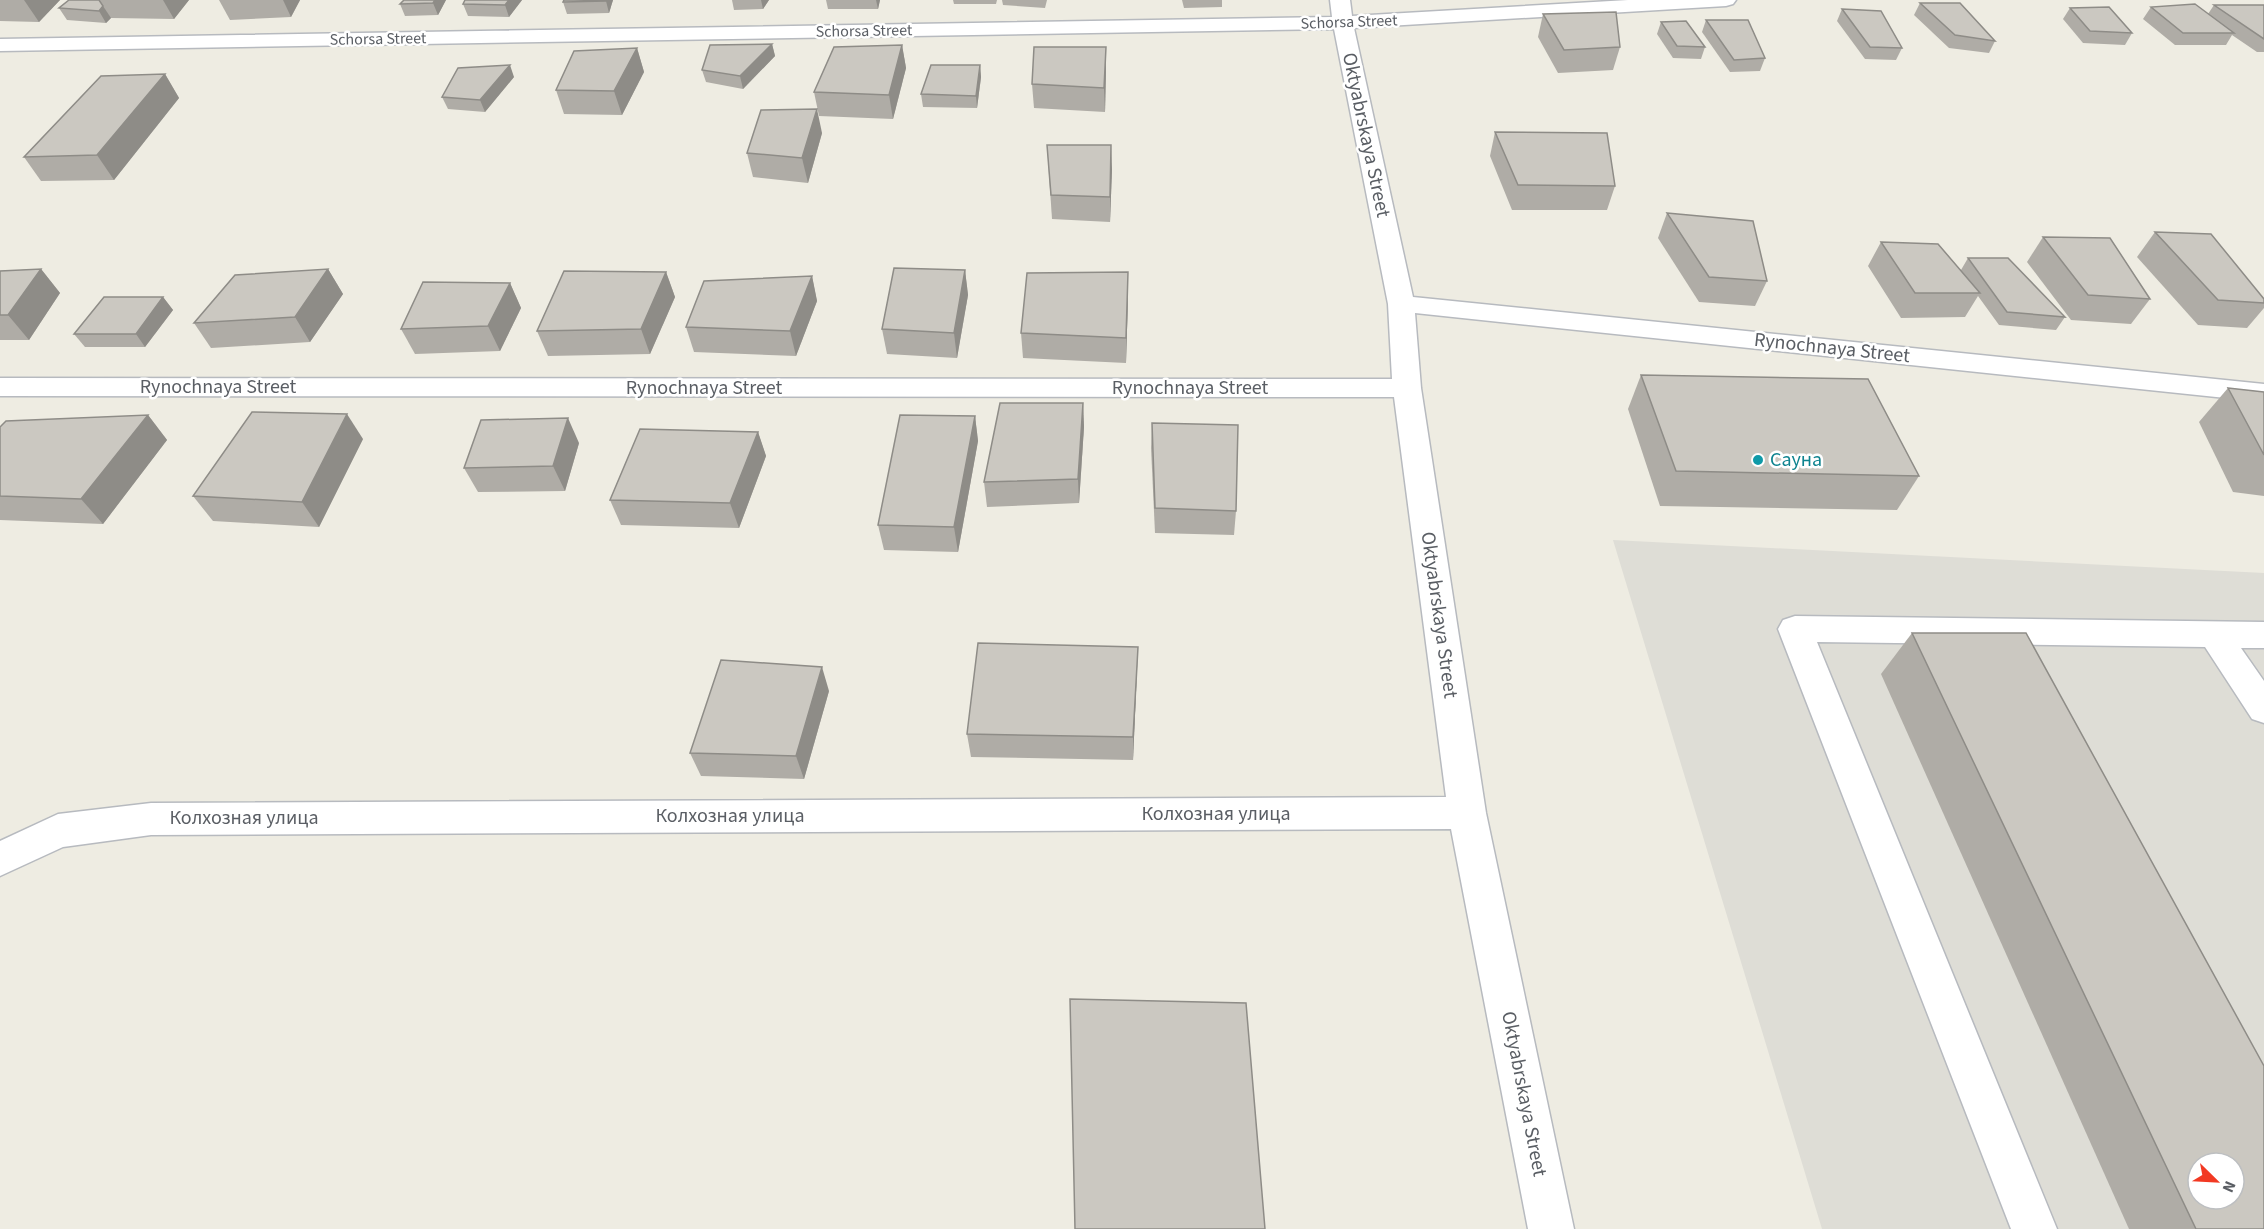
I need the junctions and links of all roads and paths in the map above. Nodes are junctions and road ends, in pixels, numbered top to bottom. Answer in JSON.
{"nodes":[{"id":1,"x":1726,"y":0,"type":"edge"},
{"id":2,"x":1341,"y":12,"type":"edge"},
{"id":3,"x":0,"y":45,"type":"edge"},
{"id":4,"x":1401,"y":304,"type":"junction"},
{"id":5,"x":0,"y":387,"type":"edge"},
{"id":6,"x":1407,"y":388,"type":"junction"},
{"id":7,"x":2264,"y":393,"type":"edge"},
{"id":8,"x":2214,"y":634,"type":"junction"},
{"id":9,"x":2264,"y":635,"type":"edge"},
{"id":10,"x":2264,"y":709,"type":"edge"},
{"id":11,"x":1467,"y":813,"type":"junction"},
{"id":12,"x":0,"y":859,"type":"edge"},
{"id":13,"x":1551,"y":1229,"type":"edge"},
{"id":14,"x":2034,"y":1229,"type":"edge"}],
"edges":[{"from":1,"to":2,"type":"street","name":"Schorsa Street"},
{"from":2,"to":3,"type":"street","name":"Schorsa Street"},
{"from":2,"to":4,"type":"street","name":"Oktyabrskaya Street"},
{"from":4,"to":6,"type":"street","name":"Oktyabrskaya Street"},
{"from":4,"to":7,"type":"street","name":"Rynochnaya Street"},
{"from":5,"to":6,"type":"street","name":"Rynochnaya Street"},
{"from":6,"to":11,"type":"street","name":"Oktyabrskaya Street"},
{"from":8,"to":9,"type":"street"},
{"from":8,"to":10,"type":"street"},
{"from":8,"to":14,"type":"street"},
{"from":11,"to":12,"type":"street","name":"Колхозная улица"},
{"from":11,"to":13,"type":"street","name":"Oktyabrskaya Street"}]}
